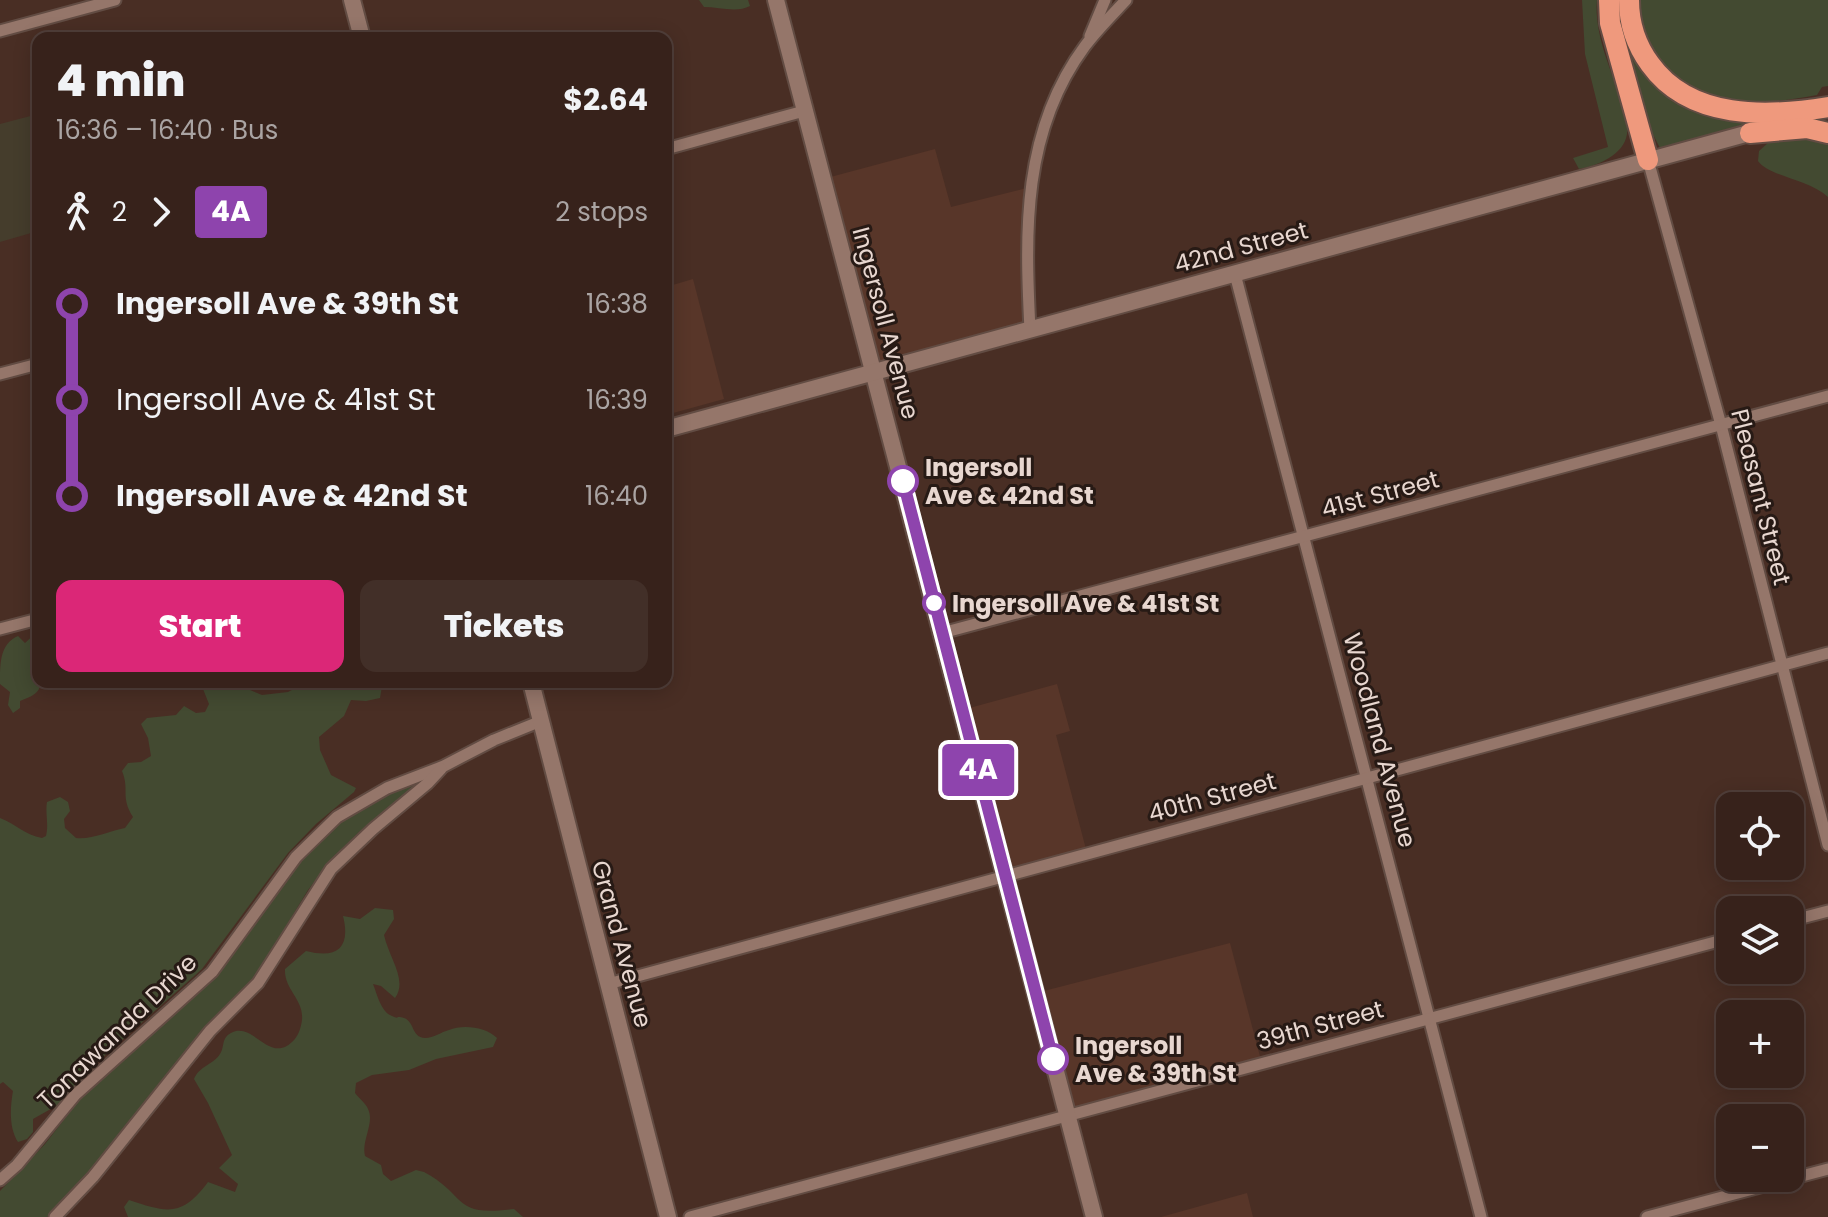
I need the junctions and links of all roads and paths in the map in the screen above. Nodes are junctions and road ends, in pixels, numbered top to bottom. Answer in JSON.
{"nodes":[{"id":1,"x":115,"y":0,"type":"edge"},
{"id":2,"x":352,"y":0,"type":"edge"},
{"id":3,"x":776,"y":0,"type":"edge"},
{"id":4,"x":1105,"y":0,"type":"edge"},
{"id":5,"x":1126,"y":0,"type":"edge"},
{"id":6,"x":1609,"y":0,"type":"edge"},
{"id":7,"x":1629,"y":0,"type":"edge"},
{"id":8,"x":0,"y":31,"type":"edge"},
{"id":9,"x":360,"y":32,"type":"edge"},
{"id":10,"x":1084,"y":47,"type":"junction"},
{"id":11,"x":1828,"y":109,"type":"edge"},
{"id":12,"x":804,"y":111,"type":"junction"},
{"id":13,"x":1750,"y":133,"type":"junction"},
{"id":14,"x":1828,"y":133,"type":"edge"},
{"id":15,"x":672,"y":147,"type":"edge"},
{"id":16,"x":1648,"y":160,"type":"junction"},
{"id":17,"x":1235,"y":274,"type":"junction"},
{"id":18,"x":1030,"y":330,"type":"junction"},
{"id":19,"x":32,"y":366,"type":"edge"},
{"id":20,"x":874,"y":371,"type":"junction"},
{"id":21,"x":0,"y":374,"type":"edge"},
{"id":22,"x":1828,"y":396,"type":"edge"},
{"id":23,"x":1721,"y":425,"type":"junction"},
{"id":24,"x":672,"y":427,"type":"edge"},
{"id":25,"x":1304,"y":537,"type":"junction"},
{"id":26,"x":32,"y":621,"type":"edge"},
{"id":27,"x":0,"y":629,"type":"edge"},
{"id":28,"x":942,"y":633,"type":"junction"},
{"id":29,"x":1828,"y":653,"type":"edge"},
{"id":30,"x":1782,"y":666,"type":"junction"},
{"id":31,"x":533,"y":688,"type":"edge"},
{"id":32,"x":541,"y":721,"type":"junction"},
{"id":33,"x":444,"y":766,"type":"junction"},
{"id":34,"x":1367,"y":778,"type":"junction"},
{"id":35,"x":1828,"y":845,"type":"edge"},
{"id":36,"x":1005,"y":875,"type":"junction"},
{"id":37,"x":1828,"y":911,"type":"edge"},
{"id":38,"x":1804,"y":917,"type":"edge"},
{"id":39,"x":1716,"y":942,"type":"edge"},
{"id":40,"x":608,"y":984,"type":"junction"},
{"id":41,"x":1430,"y":1019,"type":"junction"},
{"id":42,"x":1067,"y":1114,"type":"junction"},
{"id":43,"x":1828,"y":1169,"type":"edge"},
{"id":44,"x":0,"y":1180,"type":"edge"},
{"id":45,"x":55,"y":1217,"type":"edge"},
{"id":46,"x":668,"y":1217,"type":"edge"},
{"id":47,"x":690,"y":1217,"type":"edge"},
{"id":48,"x":1094,"y":1217,"type":"edge"},
{"id":49,"x":1481,"y":1217,"type":"edge"},
{"id":50,"x":1647,"y":1217,"type":"edge"}],
"edges":[{"from":1,"to":8,"type":"street"},
{"from":2,"to":9,"type":"main road"},
{"from":3,"to":12,"type":"main road","name":"Ingersoll Avenue"},
{"from":4,"to":10,"type":"street"},
{"from":5,"to":10,"type":"street"},
{"from":6,"to":16,"type":"highway"},
{"from":7,"to":11,"type":"highway"},
{"from":10,"to":18,"type":"street"},
{"from":11,"to":13,"type":"main road","name":"42nd Street"},
{"from":12,"to":15,"type":"street"},
{"from":12,"to":20,"type":"main road","name":"Ingersoll Avenue"},
{"from":13,"to":14,"type":"highway"},
{"from":13,"to":16,"type":"main road","name":"42nd Street"},
{"from":16,"to":17,"type":"main road","name":"42nd Street"},
{"from":16,"to":23,"type":"street","name":"Pleasant Street"},
{"from":17,"to":18,"type":"main road","name":"42nd Street"},
{"from":17,"to":25,"type":"street","name":"Woodland Avenue"},
{"from":18,"to":20,"type":"main road","name":"42nd Street"},
{"from":19,"to":21,"type":"street"},
{"from":20,"to":24,"type":"main road","name":"42nd Street"},
{"from":20,"to":28,"type":"main road","name":"Ingersoll Avenue"},
{"from":22,"to":23,"type":"street","name":"41st Street"},
{"from":23,"to":25,"type":"street","name":"41st Street"},
{"from":23,"to":30,"type":"street","name":"Pleasant Street"},
{"from":25,"to":28,"type":"street","name":"41st Street"},
{"from":25,"to":34,"type":"street","name":"Woodland Avenue"},
{"from":26,"to":27,"type":"street"},
{"from":28,"to":36,"type":"main road","name":"Ingersoll Avenue"},
{"from":29,"to":30,"type":"street","name":"40th Street"},
{"from":30,"to":34,"type":"street","name":"40th Street"},
{"from":30,"to":35,"type":"street","name":"Pleasant Street"},
{"from":31,"to":32,"type":"main road","name":"Grand Avenue"},
{"from":32,"to":33,"type":"street","name":"Tonawanda Drive"},
{"from":32,"to":40,"type":"main road","name":"Grand Avenue"},
{"from":33,"to":44,"type":"street","name":"Tonawanda Drive"},
{"from":33,"to":45,"type":"street","name":"Tonawanda Drive"},
{"from":34,"to":36,"type":"street","name":"40th Street"},
{"from":34,"to":41,"type":"street","name":"Woodland Avenue"},
{"from":36,"to":40,"type":"street","name":"40th Street"},
{"from":36,"to":42,"type":"main road","name":"Ingersoll Avenue"},
{"from":37,"to":38,"type":"street"},
{"from":39,"to":41,"type":"street","name":"39th Street"},
{"from":40,"to":46,"type":"main road","name":"Grand Avenue"},
{"from":41,"to":42,"type":"street","name":"39th Street"},
{"from":41,"to":49,"type":"street","name":"Woodland Avenue"},
{"from":42,"to":47,"type":"street","name":"39th Street"},
{"from":42,"to":48,"type":"main road","name":"Ingersoll Avenue"},
{"from":43,"to":50,"type":"street"}]}
